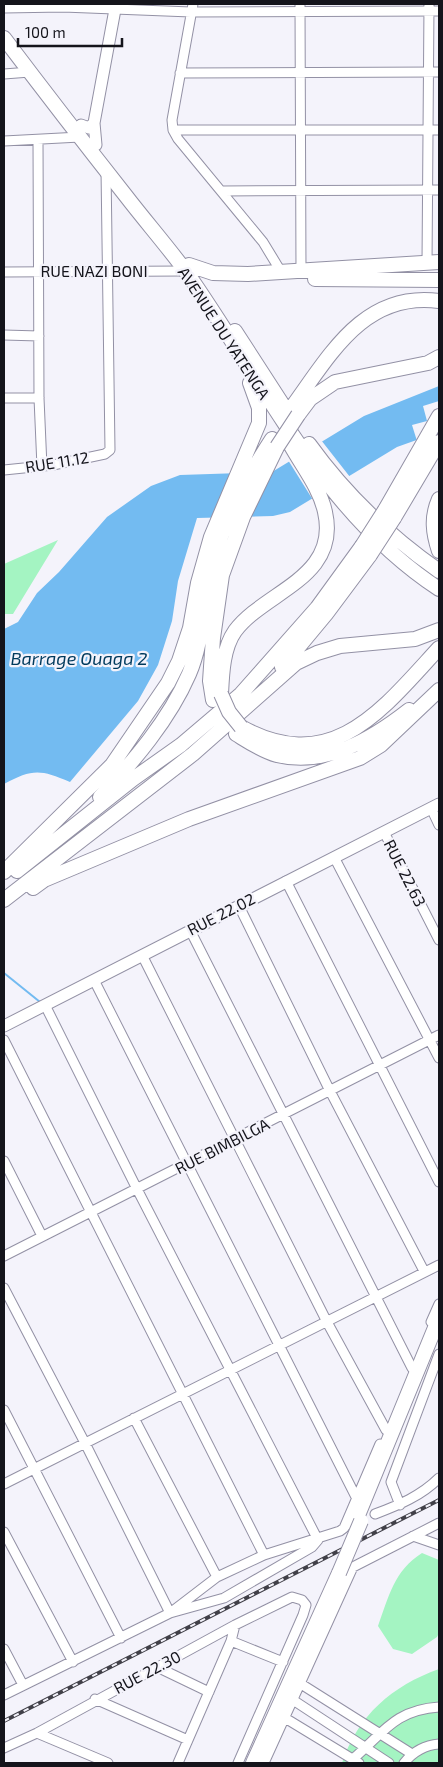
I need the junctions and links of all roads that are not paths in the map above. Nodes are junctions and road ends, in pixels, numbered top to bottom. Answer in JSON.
{"nodes":[{"id":1,"x":63,"y":5,"type":"edge"},
{"id":2,"x":116,"y":6,"type":"edge"},
{"id":3,"x":429,"y":7,"type":"edge"},
{"id":4,"x":4,"y":8,"type":"edge"},
{"id":5,"x":192,"y":8,"type":"edge"},
{"id":6,"x":300,"y":8,"type":"edge"},
{"id":7,"x":439,"y":11,"type":"edge"},
{"id":8,"x":4,"y":25,"type":"edge"},
{"id":9,"x":4,"y":38,"type":"edge"},
{"id":10,"x":30,"y":72,"type":"junction"},
{"id":11,"x":429,"y":72,"type":"junction"},
{"id":12,"x":439,"y":72,"type":"edge"},
{"id":13,"x":180,"y":73,"type":"junction"},
{"id":14,"x":300,"y":73,"type":"junction"},
{"id":15,"x":4,"y":74,"type":"edge"},
{"id":16,"x":85,"y":128,"type":"junction"},
{"id":17,"x":300,"y":129,"type":"junction"},
{"id":18,"x":173,"y":130,"type":"junction"},
{"id":19,"x":428,"y":130,"type":"junction"},
{"id":20,"x":439,"y":130,"type":"edge"},
{"id":21,"x":38,"y":140,"type":"junction"},
{"id":22,"x":4,"y":141,"type":"edge"},
{"id":23,"x":106,"y":170,"type":"junction"},
{"id":24,"x":222,"y":190,"type":"junction"},
{"id":25,"x":301,"y":190,"type":"junction"},
{"id":26,"x":428,"y":190,"type":"junction"},
{"id":27,"x":439,"y":190,"type":"edge"},
{"id":28,"x":433,"y":263,"type":"edge"},
{"id":29,"x":187,"y":268,"type":"junction"},
{"id":30,"x":280,"y":270,"type":"junction"},
{"id":31,"x":301,"y":271,"type":"junction"},
{"id":32,"x":4,"y":272,"type":"edge"},
{"id":33,"x":38,"y":272,"type":"junction"},
{"id":34,"x":107,"y":272,"type":"junction"},
{"id":35,"x":248,"y":274,"type":"junction"},
{"id":36,"x":439,"y":280,"type":"edge"},
{"id":37,"x":439,"y":301,"type":"edge"},
{"id":38,"x":4,"y":335,"type":"edge"},
{"id":39,"x":39,"y":336,"type":"junction"},
{"id":40,"x":238,"y":352,"type":"junction"},
{"id":41,"x":439,"y":357,"type":"edge"},
{"id":42,"x":4,"y":398,"type":"edge"},
{"id":43,"x":39,"y":398,"type":"junction"},
{"id":44,"x":295,"y":411,"type":"junction"},
{"id":45,"x":439,"y":416,"type":"edge"},
{"id":46,"x":432,"y":441,"type":"edge"},
{"id":47,"x":304,"y":451,"type":"junction"},
{"id":48,"x":42,"y":467,"type":"junction"},
{"id":49,"x":4,"y":470,"type":"edge"},
{"id":50,"x":331,"y":490,"type":"junction"},
{"id":51,"x":439,"y":500,"type":"edge"},
{"id":52,"x":230,"y":518,"type":"junction"},
{"id":53,"x":366,"y":550,"type":"junction"},
{"id":54,"x":439,"y":551,"type":"edge"},
{"id":55,"x":439,"y":571,"type":"edge"},
{"id":56,"x":439,"y":589,"type":"edge"},
{"id":57,"x":439,"y":630,"type":"edge"},
{"id":58,"x":439,"y":648,"type":"edge"},
{"id":59,"x":439,"y":685,"type":"edge"},
{"id":60,"x":439,"y":690,"type":"edge"},
{"id":61,"x":217,"y":697,"type":"junction"},
{"id":62,"x":252,"y":702,"type":"junction"},
{"id":63,"x":237,"y":729,"type":"junction"},
{"id":64,"x":435,"y":806,"type":"edge"},
{"id":65,"x":439,"y":825,"type":"edge"},
{"id":66,"x":68,"y":830,"type":"junction"},
{"id":67,"x":384,"y":832,"type":"junction"},
{"id":68,"x":334,"y":857,"type":"junction"},
{"id":69,"x":4,"y":872,"type":"edge"},
{"id":70,"x":286,"y":881,"type":"junction"},
{"id":71,"x":4,"y":882,"type":"edge"},
{"id":72,"x":4,"y":900,"type":"edge"},
{"id":73,"x":239,"y":906,"type":"junction"},
{"id":74,"x":4,"y":909,"type":"edge"},
{"id":75,"x":190,"y":930,"type":"junction"},
{"id":76,"x":439,"y":940,"type":"edge"},
{"id":77,"x":142,"y":955,"type":"junction"},
{"id":78,"x":94,"y":980,"type":"junction"},
{"id":79,"x":45,"y":1005,"type":"junction"},
{"id":80,"x":4,"y":1026,"type":"edge"},
{"id":81,"x":439,"y":1035,"type":"edge"},
{"id":82,"x":4,"y":1040,"type":"edge"},
{"id":83,"x":430,"y":1040,"type":"junction"},
{"id":84,"x":439,"y":1058,"type":"edge"},
{"id":85,"x":380,"y":1065,"type":"junction"},
{"id":86,"x":330,"y":1091,"type":"junction"},
{"id":87,"x":283,"y":1115,"type":"junction"},
{"id":88,"x":234,"y":1139,"type":"junction"},
{"id":89,"x":4,"y":1161,"type":"edge"},
{"id":90,"x":188,"y":1162,"type":"junction"},
{"id":91,"x":439,"y":1182,"type":"edge"},
{"id":92,"x":137,"y":1188,"type":"junction"},
{"id":93,"x":89,"y":1213,"type":"junction"},
{"id":94,"x":42,"y":1236,"type":"junction"},
{"id":95,"x":4,"y":1256,"type":"edge"},
{"id":96,"x":439,"y":1265,"type":"edge"},
{"id":97,"x":424,"y":1271,"type":"junction"},
{"id":98,"x":4,"y":1288,"type":"edge"},
{"id":99,"x":376,"y":1297,"type":"junction"},
{"id":100,"x":439,"y":1304,"type":"edge"},
{"id":101,"x":439,"y":1318,"type":"edge"},
{"id":102,"x":327,"y":1322,"type":"junction"},
{"id":103,"x":439,"y":1336,"type":"edge"},
{"id":104,"x":280,"y":1345,"type":"junction"},
{"id":105,"x":439,"y":1354,"type":"edge"},
{"id":106,"x":412,"y":1368,"type":"junction"},
{"id":107,"x":230,"y":1371,"type":"junction"},
{"id":108,"x":436,"y":1375,"type":"edge"},
{"id":109,"x":182,"y":1394,"type":"junction"},
{"id":110,"x":4,"y":1410,"type":"edge"},
{"id":111,"x":134,"y":1418,"type":"junction"},
{"id":112,"x":386,"y":1430,"type":"junction"},
{"id":113,"x":85,"y":1443,"type":"junction"},
{"id":114,"x":34,"y":1468,"type":"junction"},
{"id":115,"x":439,"y":1478,"type":"edge"},
{"id":116,"x":4,"y":1484,"type":"edge"},
{"id":117,"x":439,"y":1484,"type":"edge"},
{"id":118,"x":426,"y":1491,"type":"junction"},
{"id":119,"x":357,"y":1499,"type":"junction"},
{"id":120,"x":400,"y":1505,"type":"junction"},
{"id":121,"x":375,"y":1514,"type":"dead end"},
{"id":122,"x":439,"y":1523,"type":"edge"},
{"id":123,"x":353,"y":1525,"type":"junction"},
{"id":124,"x":4,"y":1532,"type":"edge"},
{"id":125,"x":413,"y":1536,"type":"junction"},
{"id":126,"x":318,"y":1540,"type":"junction"},
{"id":127,"x":439,"y":1545,"type":"edge"},
{"id":128,"x":264,"y":1555,"type":"junction"},
{"id":129,"x":335,"y":1575,"type":"junction"},
{"id":130,"x":217,"y":1577,"type":"junction"},
{"id":131,"x":170,"y":1613,"type":"junction"},
{"id":132,"x":234,"y":1625,"type":"junction"},
{"id":133,"x":121,"y":1638,"type":"junction"},
{"id":134,"x":231,"y":1641,"type":"junction"},
{"id":135,"x":4,"y":1649,"type":"edge"},
{"id":136,"x":73,"y":1662,"type":"junction"},
{"id":137,"x":283,"y":1662,"type":"junction"},
{"id":138,"x":157,"y":1667,"type":"junction"},
{"id":139,"x":301,"y":1684,"type":"junction"},
{"id":140,"x":22,"y":1685,"type":"junction"},
{"id":141,"x":209,"y":1692,"type":"junction"},
{"id":142,"x":4,"y":1695,"type":"edge"},
{"id":143,"x":96,"y":1699,"type":"junction"},
{"id":144,"x":293,"y":1700,"type":"junction"},
{"id":145,"x":439,"y":1707,"type":"edge"},
{"id":146,"x":285,"y":1718,"type":"junction"},
{"id":147,"x":37,"y":1733,"type":"junction"},
{"id":148,"x":381,"y":1733,"type":"junction"},
{"id":149,"x":188,"y":1740,"type":"junction"},
{"id":150,"x":439,"y":1744,"type":"edge"},
{"id":151,"x":4,"y":1748,"type":"edge"},
{"id":152,"x":366,"y":1748,"type":"junction"},
{"id":153,"x":412,"y":1754,"type":"junction"},
{"id":154,"x":356,"y":1761,"type":"edge"},
{"id":155,"x":108,"y":1763,"type":"edge"},
{"id":156,"x":178,"y":1763,"type":"edge"},
{"id":157,"x":238,"y":1763,"type":"edge"},
{"id":158,"x":247,"y":1763,"type":"edge"},
{"id":159,"x":254,"y":1763,"type":"edge"},
{"id":160,"x":264,"y":1763,"type":"edge"},
{"id":161,"x":389,"y":1763,"type":"edge"},
{"id":162,"x":404,"y":1763,"type":"edge"}],
"edges":[{"from":1,"to":2,"type":"street"},
{"from":1,"to":4,"type":"street"},
{"from":2,"to":5,"type":"street"},
{"from":2,"to":16,"type":"street"},
{"from":3,"to":6,"type":"street"},
{"from":3,"to":7,"type":"street"},
{"from":3,"to":11,"type":"street"},
{"from":5,"to":6,"type":"street"},
{"from":5,"to":13,"type":"street"},
{"from":6,"to":14,"type":"street"},
{"from":8,"to":16,"type":"main road","name":"AVENUE DU YATENGA"},
{"from":9,"to":10,"type":"main road","name":"AVENUE DU YATENGA"},
{"from":10,"to":15,"type":"street"},
{"from":10,"to":16,"type":"main road","name":"AVENUE DU YATENGA"},
{"from":11,"to":12,"type":"street"},
{"from":11,"to":14,"type":"street"},
{"from":11,"to":19,"type":"street"},
{"from":13,"to":14,"type":"street"},
{"from":13,"to":18,"type":"street"},
{"from":14,"to":17,"type":"street"},
{"from":16,"to":21,"type":"street"},
{"from":16,"to":23,"type":"main road","name":"AVENUE DU YATENGA"},
{"from":16,"to":29,"type":"main road","name":"AVENUE DU YATENGA"},
{"from":17,"to":18,"type":"street"},
{"from":17,"to":19,"type":"street"},
{"from":17,"to":25,"type":"street"},
{"from":18,"to":24,"type":"street"},
{"from":19,"to":20,"type":"street"},
{"from":19,"to":26,"type":"street"},
{"from":21,"to":22,"type":"street"},
{"from":21,"to":33,"type":"street"},
{"from":23,"to":29,"type":"main road","name":"AVENUE DU YATENGA"},
{"from":23,"to":34,"type":"street"},
{"from":24,"to":25,"type":"street"},
{"from":24,"to":30,"type":"street"},
{"from":25,"to":26,"type":"street"},
{"from":25,"to":31,"type":"street"},
{"from":26,"to":27,"type":"street"},
{"from":26,"to":28,"type":"street"},
{"from":28,"to":31,"type":"main road"},
{"from":29,"to":34,"type":"street","name":"RUE NAZI BONI"},
{"from":29,"to":35,"type":"main road"},
{"from":29,"to":40,"type":"main road","name":"AVENUE DU YATENGA"},
{"from":29,"to":47,"type":"main road","name":"AVENUE DU YATENGA"},
{"from":30,"to":31,"type":"main road"},
{"from":30,"to":35,"type":"main road"},
{"from":32,"to":33,"type":"street","name":"RUE NAZI BONI"},
{"from":33,"to":34,"type":"street","name":"RUE NAZI BONI"},
{"from":33,"to":39,"type":"street"},
{"from":34,"to":48,"type":"street","name":"RUE 11.12"},
{"from":35,"to":36,"type":"main road"},
{"from":37,"to":44,"type":"main road"},
{"from":38,"to":39,"type":"street"},
{"from":39,"to":43,"type":"street"},
{"from":40,"to":47,"type":"main road","name":"AVENUE DU YATENGA"},
{"from":40,"to":52,"type":"main road"},
{"from":41,"to":44,"type":"main road"},
{"from":42,"to":43,"type":"street"},
{"from":43,"to":48,"type":"street"},
{"from":44,"to":52,"type":"main road","bridge":true},
{"from":45,"to":46,"type":"main road"},
{"from":46,"to":53,"type":"main road","bridge":true},
{"from":47,"to":50,"type":"main road","name":"AVENUE DU YATENGA"},
{"from":47,"to":50,"type":"main road"},
{"from":48,"to":49,"type":"street","name":"RUE 11.12"},
{"from":50,"to":55,"type":"main road","name":"AVENUE DU YATENGA"},
{"from":50,"to":56,"type":"main road","name":"AVENUE DU YATENGA"},
{"from":50,"to":61,"type":"main road"},
{"from":51,"to":54,"type":"main road"},
{"from":52,"to":61,"type":"main road"},
{"from":52,"to":66,"type":"main road"},
{"from":52,"to":69,"type":"main road"},
{"from":53,"to":62,"type":"main road"},
{"from":53,"to":66,"type":"main road"},
{"from":57,"to":62,"type":"main road"},
{"from":58,"to":63,"type":"main road"},
{"from":59,"to":63,"type":"main road"},
{"from":60,"to":74,"type":"main road"},
{"from":61,"to":63,"type":"main road","bridge":true},
{"from":62,"to":72,"type":"main road"},
{"from":64,"to":65,"type":"street"},
{"from":64,"to":67,"type":"street","name":"RUE 22.02"},
{"from":66,"to":71,"type":"main road"},
{"from":67,"to":68,"type":"street","name":"RUE 22.02"},
{"from":67,"to":76,"type":"street","name":"RUE 22.63"},
{"from":68,"to":70,"type":"street","name":"RUE 22.02"},
{"from":68,"to":83,"type":"street"},
{"from":70,"to":73,"type":"street","name":"RUE 22.02"},
{"from":70,"to":85,"type":"street"},
{"from":73,"to":75,"type":"street","name":"RUE 22.02"},
{"from":73,"to":86,"type":"street"},
{"from":75,"to":77,"type":"street","name":"RUE 22.02"},
{"from":75,"to":87,"type":"street"},
{"from":77,"to":78,"type":"street","name":"RUE 22.02"},
{"from":77,"to":88,"type":"street"},
{"from":78,"to":79,"type":"street","name":"RUE 22.02"},
{"from":78,"to":90,"type":"street"},
{"from":79,"to":80,"type":"street","name":"RUE 22.02"},
{"from":79,"to":92,"type":"street"},
{"from":81,"to":83,"type":"street","name":"RUE BIMBILGA"},
{"from":82,"to":93,"type":"street"},
{"from":83,"to":84,"type":"street"},
{"from":83,"to":85,"type":"street","name":"RUE BIMBILGA"},
{"from":85,"to":86,"type":"street","name":"RUE BIMBILGA"},
{"from":85,"to":91,"type":"street"},
{"from":86,"to":87,"type":"street","name":"RUE BIMBILGA"},
{"from":86,"to":97,"type":"street"},
{"from":87,"to":88,"type":"street","name":"RUE BIMBILGA"},
{"from":87,"to":99,"type":"street"},
{"from":88,"to":90,"type":"street","name":"RUE BIMBILGA"},
{"from":88,"to":102,"type":"street"},
{"from":89,"to":94,"type":"street"},
{"from":90,"to":92,"type":"street","name":"RUE BIMBILGA"},
{"from":90,"to":104,"type":"street"},
{"from":92,"to":93,"type":"street","name":"RUE BIMBILGA"},
{"from":92,"to":107,"type":"street"},
{"from":93,"to":94,"type":"street","name":"RUE BIMBILGA"},
{"from":93,"to":109,"type":"street"},
{"from":94,"to":95,"type":"street","name":"RUE BIMBILGA"},
{"from":96,"to":97,"type":"street"},
{"from":97,"to":99,"type":"street"},
{"from":98,"to":113,"type":"street"},
{"from":99,"to":102,"type":"street"},
{"from":99,"to":106,"type":"street"},
{"from":100,"to":106,"type":"street"},
{"from":101,"to":123,"type":"main road"},
{"from":102,"to":104,"type":"street"},
{"from":102,"to":112,"type":"street"},
{"from":103,"to":123,"type":"main road"},
{"from":104,"to":107,"type":"street"},
{"from":104,"to":119,"type":"street"},
{"from":105,"to":108,"type":"street"},
{"from":106,"to":112,"type":"street"},
{"from":107,"to":109,"type":"street"},
{"from":107,"to":126,"type":"street"},
{"from":108,"to":120,"type":"street"},
{"from":109,"to":111,"type":"street"},
{"from":109,"to":128,"type":"street"},
{"from":110,"to":114,"type":"street"},
{"from":111,"to":113,"type":"street"},
{"from":111,"to":130,"type":"street"},
{"from":112,"to":119,"type":"street"},
{"from":113,"to":114,"type":"street"},
{"from":113,"to":131,"type":"street"},
{"from":114,"to":116,"type":"street"},
{"from":114,"to":133,"type":"street"},
{"from":115,"to":118,"type":"street"},
{"from":117,"to":118,"type":"street"},
{"from":118,"to":120,"type":"street"},
{"from":119,"to":123,"type":"street"},
{"from":120,"to":121,"type":"street"},
{"from":122,"to":125,"type":"street"},
{"from":123,"to":126,"type":"street"},
{"from":123,"to":129,"type":"main road"},
{"from":124,"to":136,"type":"street"},
{"from":125,"to":127,"type":"street"},
{"from":125,"to":139,"type":"street"},
{"from":126,"to":128,"type":"street"},
{"from":126,"to":131,"type":"street"},
{"from":128,"to":130,"type":"street"},
{"from":129,"to":158,"type":"main road"},
{"from":129,"to":159,"type":"main road"},
{"from":130,"to":131,"type":"street"},
{"from":131,"to":133,"type":"street"},
{"from":132,"to":134,"type":"street"},
{"from":132,"to":137,"type":"street","name":"RUE 22.30"},
{"from":132,"to":138,"type":"street","name":"RUE 22.30"},
{"from":133,"to":136,"type":"street"},
{"from":134,"to":137,"type":"street"},
{"from":134,"to":141,"type":"street"},
{"from":135,"to":140,"type":"street"},
{"from":136,"to":140,"type":"street"},
{"from":137,"to":157,"type":"street"},
{"from":138,"to":141,"type":"street"},
{"from":138,"to":143,"type":"street","name":"RUE 22.30"},
{"from":139,"to":144,"type":"street"},
{"from":139,"to":148,"type":"street"},
{"from":140,"to":142,"type":"street"},
{"from":141,"to":149,"type":"street"},
{"from":143,"to":147,"type":"street","name":"RUE 22.30"},
{"from":143,"to":149,"type":"street"},
{"from":144,"to":146,"type":"street"},
{"from":144,"to":152,"type":"street"},
{"from":145,"to":148,"type":"street"},
{"from":146,"to":154,"type":"street"},
{"from":146,"to":160,"type":"street"},
{"from":147,"to":151,"type":"street","name":"RUE 22.30"},
{"from":147,"to":155,"type":"street"},
{"from":148,"to":152,"type":"street"},
{"from":148,"to":153,"type":"street"},
{"from":149,"to":156,"type":"street"},
{"from":150,"to":153,"type":"street"},
{"from":152,"to":154,"type":"street"},
{"from":152,"to":161,"type":"street"},
{"from":153,"to":162,"type":"street"}]}
